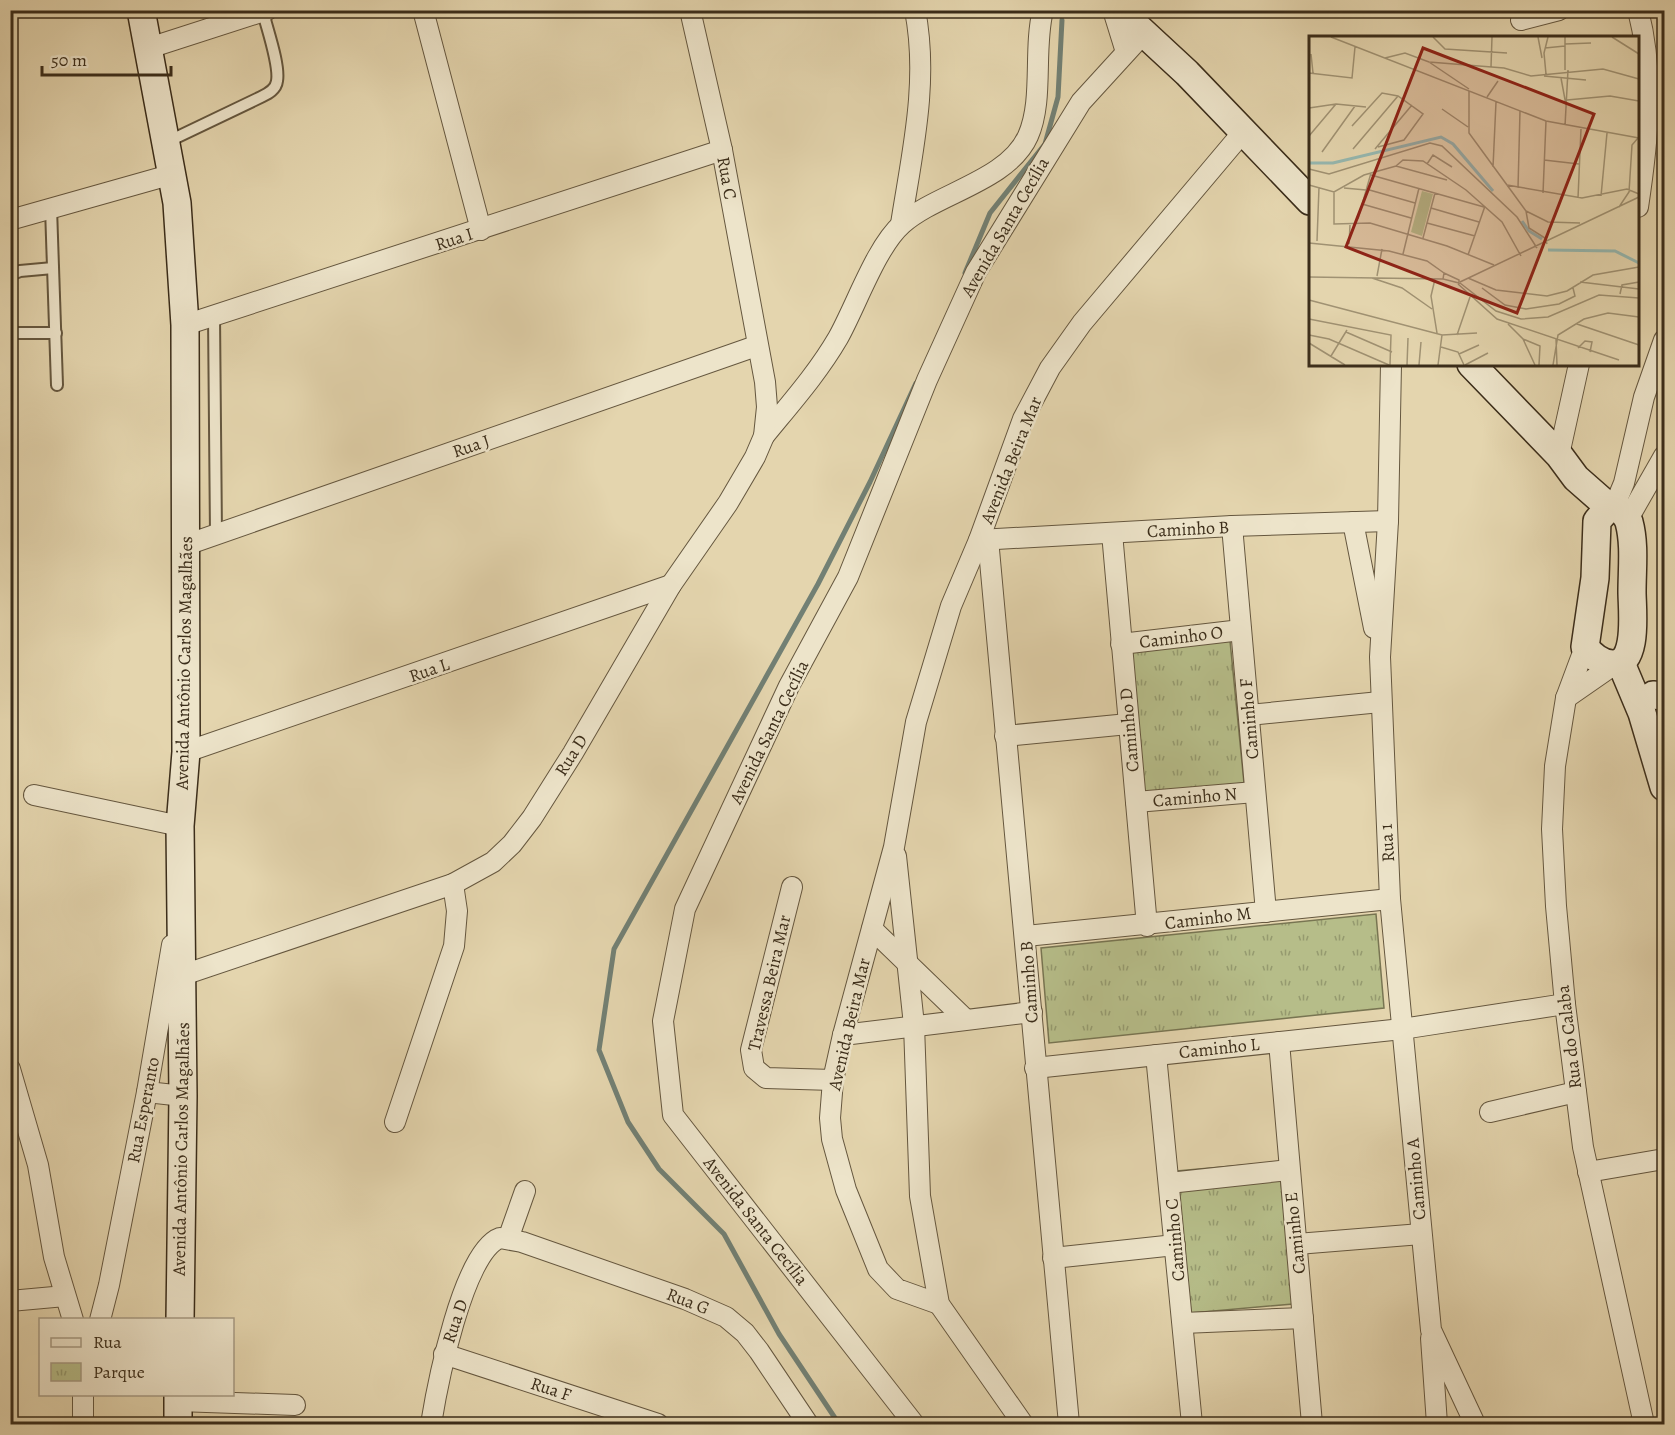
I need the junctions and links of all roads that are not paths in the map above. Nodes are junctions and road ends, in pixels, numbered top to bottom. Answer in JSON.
{"nodes":[{"id":1,"x":141,"y":10,"type":"edge"},
{"id":2,"x":423,"y":10,"type":"edge"},
{"id":3,"x":690,"y":10,"type":"edge"},
{"id":4,"x":915,"y":10,"type":"edge"},
{"id":5,"x":1043,"y":10,"type":"edge"},
{"id":6,"x":1113,"y":10,"type":"edge"},
{"id":7,"x":1119,"y":10,"type":"edge"},
{"id":8,"x":1559,"y":10,"type":"edge"},
{"id":9,"x":1638,"y":10,"type":"edge"},
{"id":10,"x":265,"y":11,"type":"edge"},
{"id":11,"x":1521,"y":23,"type":"edge"},
{"id":12,"x":1135,"y":43,"type":"junction"},
{"id":13,"x":149,"y":48,"type":"junction"},
{"id":14,"x":1243,"y":132,"type":"junction"},
{"id":15,"x":167,"y":142,"type":"junction"},
{"id":16,"x":722,"y":150,"type":"junction"},
{"id":17,"x":173,"y":174,"type":"junction"},
{"id":18,"x":1639,"y":198,"type":"edge"},
{"id":19,"x":1309,"y":199,"type":"edge"},
{"id":20,"x":51,"y":208,"type":"junction"},
{"id":21,"x":13,"y":221,"type":"edge"},
{"id":22,"x":901,"y":224,"type":"junction"},
{"id":23,"x":481,"y":230,"type":"junction"},
{"id":24,"x":53,"y":268,"type":"junction"},
{"id":25,"x":10,"y":275,"type":"edge"},
{"id":26,"x":214,"y":316,"type":"junction"},
{"id":27,"x":185,"y":325,"type":"junction"},
{"id":28,"x":10,"y":333,"type":"edge"},
{"id":29,"x":56,"y":333,"type":"junction"},
{"id":30,"x":1665,"y":340,"type":"edge"},
{"id":31,"x":756,"y":346,"type":"junction"},
{"id":32,"x":1391,"y":366,"type":"edge"},
{"id":33,"x":1472,"y":366,"type":"edge"},
{"id":34,"x":1579,"y":366,"type":"edge"},
{"id":35,"x":57,"y":386,"type":"dead end"},
{"id":36,"x":764,"y":436,"type":"junction"},
{"id":37,"x":1559,"y":455,"type":"junction"},
{"id":38,"x":1665,"y":456,"type":"edge"},
{"id":39,"x":1576,"y":478,"type":"junction"},
{"id":40,"x":1623,"y":502,"type":"junction"},
{"id":41,"x":1388,"y":521,"type":"junction"},
{"id":42,"x":1353,"y":522,"type":"junction"},
{"id":43,"x":1232,"y":526,"type":"junction"},
{"id":44,"x":1112,"y":533,"type":"junction"},
{"id":45,"x":1595,"y":534,"type":"junction"},
{"id":46,"x":216,"y":535,"type":"junction"},
{"id":47,"x":984,"y":540,"type":"junction"},
{"id":48,"x":186,"y":545,"type":"junction"},
{"id":49,"x":671,"y":585,"type":"junction"},
{"id":50,"x":1241,"y":630,"type":"junction"},
{"id":51,"x":1120,"y":644,"type":"junction"},
{"id":52,"x":1585,"y":648,"type":"junction"},
{"id":53,"x":1622,"y":656,"type":"junction"},
{"id":54,"x":1380,"y":657,"type":"junction"},
{"id":55,"x":1659,"y":695,"type":"edge"},
{"id":56,"x":1566,"y":698,"type":"junction"},
{"id":57,"x":1380,"y":702,"type":"junction"},
{"id":58,"x":1249,"y":715,"type":"junction"},
{"id":59,"x":1128,"y":724,"type":"junction"},
{"id":60,"x":1665,"y":734,"type":"edge"},
{"id":61,"x":1005,"y":736,"type":"junction"},
{"id":62,"x":186,"y":752,"type":"junction"},
{"id":63,"x":1665,"y":787,"type":"edge"},
{"id":64,"x":1255,"y":792,"type":"junction"},
{"id":65,"x":34,"y":795,"type":"dead end"},
{"id":66,"x":1136,"y":802,"type":"junction"},
{"id":67,"x":180,"y":826,"type":"junction"},
{"id":68,"x":894,"y":846,"type":"junction"},
{"id":69,"x":453,"y":884,"type":"junction"},
{"id":70,"x":792,"y":887,"type":"dead end"},
{"id":71,"x":180,"y":899,"type":"junction"},
{"id":72,"x":1390,"y":899,"type":"junction"},
{"id":73,"x":1266,"y":912,"type":"junction"},
{"id":74,"x":1147,"y":926,"type":"junction"},
{"id":75,"x":872,"y":929,"type":"junction"},
{"id":76,"x":1026,"y":936,"type":"junction"},
{"id":77,"x":908,"y":962,"type":"junction"},
{"id":78,"x":183,"y":975,"type":"junction"},
{"id":79,"x":1565,"y":1004,"type":"junction"},
{"id":80,"x":1032,"y":1012,"type":"junction"},
{"id":81,"x":965,"y":1019,"type":"junction"},
{"id":82,"x":914,"y":1024,"type":"junction"},
{"id":83,"x":1402,"y":1029,"type":"junction"},
{"id":84,"x":843,"y":1035,"type":"junction"},
{"id":85,"x":1279,"y":1042,"type":"junction"},
{"id":86,"x":1156,"y":1055,"type":"junction"},
{"id":87,"x":1035,"y":1068,"type":"junction"},
{"id":88,"x":10,"y":1069,"type":"edge"},
{"id":89,"x":833,"y":1080,"type":"junction"},
{"id":90,"x":147,"y":1092,"type":"junction"},
{"id":91,"x":1576,"y":1092,"type":"junction"},
{"id":92,"x":183,"y":1096,"type":"junction"},
{"id":93,"x":1490,"y":1112,"type":"dead end"},
{"id":94,"x":395,"y":1122,"type":"dead end"},
{"id":95,"x":1665,"y":1159,"type":"edge"},
{"id":96,"x":1289,"y":1170,"type":"junction"},
{"id":97,"x":1588,"y":1172,"type":"junction"},
{"id":98,"x":1169,"y":1183,"type":"junction"},
{"id":99,"x":525,"y":1191,"type":"dead end"},
{"id":100,"x":1421,"y":1234,"type":"junction"},
{"id":101,"x":515,"y":1240,"type":"junction"},
{"id":102,"x":1297,"y":1244,"type":"junction"},
{"id":103,"x":1175,"y":1245,"type":"junction"},
{"id":104,"x":1053,"y":1258,"type":"junction"},
{"id":105,"x":64,"y":1296,"type":"junction"},
{"id":106,"x":10,"y":1301,"type":"edge"},
{"id":107,"x":939,"y":1304,"type":"junction"},
{"id":108,"x":72,"y":1318,"type":"edge"},
{"id":109,"x":101,"y":1318,"type":"edge"},
{"id":110,"x":180,"y":1318,"type":"edge"},
{"id":111,"x":1303,"y":1318,"type":"junction"},
{"id":112,"x":1183,"y":1323,"type":"junction"},
{"id":113,"x":1431,"y":1330,"type":"junction"},
{"id":114,"x":444,"y":1354,"type":"junction"},
{"id":115,"x":84,"y":1396,"type":"edge"},
{"id":116,"x":295,"y":1405,"type":"dead end"},
{"id":117,"x":178,"y":1407,"type":"edge"},
{"id":118,"x":83,"y":1425,"type":"edge"},
{"id":119,"x":430,"y":1425,"type":"edge"},
{"id":120,"x":658,"y":1425,"type":"edge"},
{"id":121,"x":808,"y":1425,"type":"edge"},
{"id":122,"x":914,"y":1425,"type":"edge"},
{"id":123,"x":1023,"y":1425,"type":"edge"},
{"id":124,"x":1069,"y":1425,"type":"edge"},
{"id":125,"x":1192,"y":1425,"type":"edge"},
{"id":126,"x":1312,"y":1425,"type":"edge"},
{"id":127,"x":1437,"y":1425,"type":"edge"},
{"id":128,"x":1475,"y":1425,"type":"edge"},
{"id":129,"x":1644,"y":1425,"type":"edge"}],
"edges":[{"from":1,"to":13,"type":"street","name":"Avenida Antônio Carlos Magalhães"},
{"from":2,"to":23,"type":"street"},
{"from":3,"to":16,"type":"street","name":"Rua C"},
{"from":4,"to":22,"type":"street"},
{"from":5,"to":22,"type":"street"},
{"from":6,"to":12,"type":"street"},
{"from":7,"to":12,"type":"street"},
{"from":8,"to":11,"type":"street"},
{"from":9,"to":18,"type":"street"},
{"from":10,"to":13,"type":"street"},
{"from":10,"to":15,"type":"lane"},
{"from":12,"to":14,"type":"street"},
{"from":12,"to":122,"type":"street","name":"Avenida Santa Cecília"},
{"from":13,"to":15,"type":"street","name":"Avenida Antônio Carlos Magalhães"},
{"from":14,"to":19,"type":"street"},
{"from":14,"to":47,"type":"street","name":"Avenida Beira Mar"},
{"from":15,"to":17,"type":"street","name":"Avenida Antônio Carlos Magalhães"},
{"from":16,"to":23,"type":"street","name":"Rua I"},
{"from":16,"to":31,"type":"street","name":"Rua C"},
{"from":17,"to":20,"type":"street"},
{"from":17,"to":27,"type":"street","name":"Avenida Antônio Carlos Magalhães"},
{"from":20,"to":21,"type":"street"},
{"from":20,"to":24,"type":"lane"},
{"from":22,"to":36,"type":"street"},
{"from":23,"to":26,"type":"street","name":"Rua I"},
{"from":24,"to":25,"type":"lane"},
{"from":24,"to":29,"type":"lane"},
{"from":26,"to":27,"type":"street","name":"Rua I"},
{"from":26,"to":46,"type":"lane"},
{"from":27,"to":48,"type":"street","name":"Avenida Antônio Carlos Magalhães"},
{"from":28,"to":29,"type":"lane"},
{"from":29,"to":35,"type":"lane"},
{"from":30,"to":40,"type":"street"},
{"from":31,"to":36,"type":"street","name":"Rua D"},
{"from":31,"to":46,"type":"street","name":"Rua J"},
{"from":32,"to":41,"type":"street","name":"Rua 1"},
{"from":33,"to":37,"type":"street"},
{"from":34,"to":37,"type":"street"},
{"from":36,"to":49,"type":"street","name":"Rua D"},
{"from":37,"to":39,"type":"street"},
{"from":38,"to":40,"type":"street"},
{"from":39,"to":40,"type":"street"},
{"from":39,"to":45,"type":"street"},
{"from":40,"to":45,"type":"street"},
{"from":40,"to":53,"type":"street"},
{"from":41,"to":42,"type":"street","name":"Caminho B"},
{"from":41,"to":54,"type":"street","name":"Rua 1"},
{"from":42,"to":43,"type":"street","name":"Caminho B"},
{"from":42,"to":54,"type":"street","name":"Rua 1"},
{"from":43,"to":44,"type":"street","name":"Caminho B"},
{"from":43,"to":50,"type":"street","name":"Caminho F"},
{"from":44,"to":47,"type":"street","name":"Caminho B"},
{"from":44,"to":51,"type":"street","name":"Caminho D"},
{"from":45,"to":52,"type":"street"},
{"from":46,"to":48,"type":"street","name":"Rua J"},
{"from":47,"to":61,"type":"street","name":"Caminho B"},
{"from":47,"to":68,"type":"street","name":"Avenida Beira Mar"},
{"from":48,"to":62,"type":"street","name":"Avenida Antônio Carlos Magalhães"},
{"from":49,"to":62,"type":"street","name":"Rua L"},
{"from":49,"to":69,"type":"street","name":"Rua D"},
{"from":50,"to":51,"type":"street","name":"Caminho O"},
{"from":50,"to":58,"type":"street","name":"Caminho F"},
{"from":51,"to":59,"type":"street","name":"Caminho D"},
{"from":52,"to":53,"type":"street"},
{"from":52,"to":56,"type":"street","name":"Rua do Calaba"},
{"from":53,"to":55,"type":"street"},
{"from":53,"to":56,"type":"street"},
{"from":53,"to":63,"type":"street"},
{"from":54,"to":57,"type":"street","name":"Rua 1"},
{"from":55,"to":60,"type":"street"},
{"from":56,"to":79,"type":"street","name":"Rua do Calaba"},
{"from":57,"to":58,"type":"street"},
{"from":57,"to":72,"type":"street","name":"Rua 1"},
{"from":58,"to":64,"type":"street","name":"Caminho F"},
{"from":59,"to":61,"type":"street"},
{"from":59,"to":66,"type":"street","name":"Caminho D"},
{"from":61,"to":76,"type":"street","name":"Caminho B"},
{"from":62,"to":67,"type":"street","name":"Avenida Antônio Carlos Magalhães"},
{"from":64,"to":66,"type":"street","name":"Caminho N"},
{"from":64,"to":73,"type":"street","name":"Caminho F"},
{"from":65,"to":67,"type":"street"},
{"from":66,"to":74,"type":"street","name":"Caminho D"},
{"from":67,"to":71,"type":"street","name":"Avenida Antônio Carlos Magalhães"},
{"from":68,"to":75,"type":"street","name":"Avenida Beira Mar"},
{"from":68,"to":77,"type":"street","name":"Avenida Beira Mar"},
{"from":69,"to":78,"type":"street","name":"Rua D"},
{"from":69,"to":94,"type":"street"},
{"from":70,"to":89,"type":"street","name":"Travessa Beira Mar"},
{"from":71,"to":78,"type":"street","name":"Avenida Antônio Carlos Magalhães"},
{"from":71,"to":90,"type":"street","name":"Rua Esperanto"},
{"from":72,"to":73,"type":"street","name":"Caminho M"},
{"from":72,"to":83,"type":"street","name":"Rua 1"},
{"from":73,"to":74,"type":"street","name":"Caminho M"},
{"from":74,"to":76,"type":"street","name":"Caminho M"},
{"from":75,"to":77,"type":"street"},
{"from":75,"to":84,"type":"street","name":"Avenida Beira Mar"},
{"from":76,"to":80,"type":"street","name":"Caminho B"},
{"from":77,"to":81,"type":"street"},
{"from":77,"to":82,"type":"street","name":"Avenida Beira Mar"},
{"from":78,"to":92,"type":"street","name":"Avenida Antônio Carlos Magalhães"},
{"from":79,"to":83,"type":"street","name":"Caminho L"},
{"from":79,"to":91,"type":"street","name":"Rua do Calaba"},
{"from":80,"to":81,"type":"street"},
{"from":80,"to":87,"type":"street","name":"Caminho B"},
{"from":81,"to":82,"type":"street"},
{"from":82,"to":84,"type":"street"},
{"from":82,"to":107,"type":"street","name":"Avenida Beira Mar"},
{"from":83,"to":85,"type":"street","name":"Caminho L"},
{"from":83,"to":100,"type":"street","name":"Caminho A"},
{"from":84,"to":89,"type":"street","name":"Avenida Beira Mar"},
{"from":85,"to":86,"type":"street","name":"Caminho L"},
{"from":85,"to":96,"type":"street","name":"Caminho E"},
{"from":86,"to":87,"type":"street","name":"Caminho L"},
{"from":86,"to":98,"type":"street","name":"Caminho C"},
{"from":87,"to":104,"type":"street","name":"Caminho B"},
{"from":88,"to":105,"type":"street"},
{"from":89,"to":107,"type":"street","name":"Avenida Beira Mar"},
{"from":90,"to":92,"type":"street"},
{"from":90,"to":109,"type":"street","name":"Rua Esperanto"},
{"from":91,"to":93,"type":"street"},
{"from":91,"to":97,"type":"street","name":"Rua do Calaba"},
{"from":92,"to":110,"type":"street","name":"Avenida Antônio Carlos Magalhães"},
{"from":95,"to":97,"type":"street"},
{"from":96,"to":98,"type":"street"},
{"from":96,"to":102,"type":"street","name":"Caminho E"},
{"from":97,"to":129,"type":"street","name":"Rua do Calaba"},
{"from":98,"to":103,"type":"street","name":"Caminho C"},
{"from":99,"to":101,"type":"street"},
{"from":100,"to":102,"type":"street"},
{"from":100,"to":113,"type":"street","name":"Caminho A"},
{"from":101,"to":114,"type":"street","name":"Rua D"},
{"from":101,"to":121,"type":"street","name":"Rua G"},
{"from":102,"to":111,"type":"street","name":"Caminho E"},
{"from":103,"to":104,"type":"street"},
{"from":103,"to":112,"type":"street","name":"Caminho C"},
{"from":104,"to":124,"type":"street","name":"Caminho B"},
{"from":105,"to":106,"type":"street"},
{"from":105,"to":108,"type":"street"},
{"from":107,"to":123,"type":"street","name":"Avenida Beira Mar"},
{"from":111,"to":112,"type":"street"},
{"from":111,"to":126,"type":"street","name":"Caminho E"},
{"from":112,"to":125,"type":"street","name":"Caminho C"},
{"from":113,"to":127,"type":"street","name":"Caminho A"},
{"from":113,"to":128,"type":"street","name":"Caminho A"},
{"from":114,"to":119,"type":"street","name":"Rua D"},
{"from":114,"to":120,"type":"street","name":"Rua F"},
{"from":115,"to":118,"type":"street"},
{"from":116,"to":117,"type":"street"}]}
